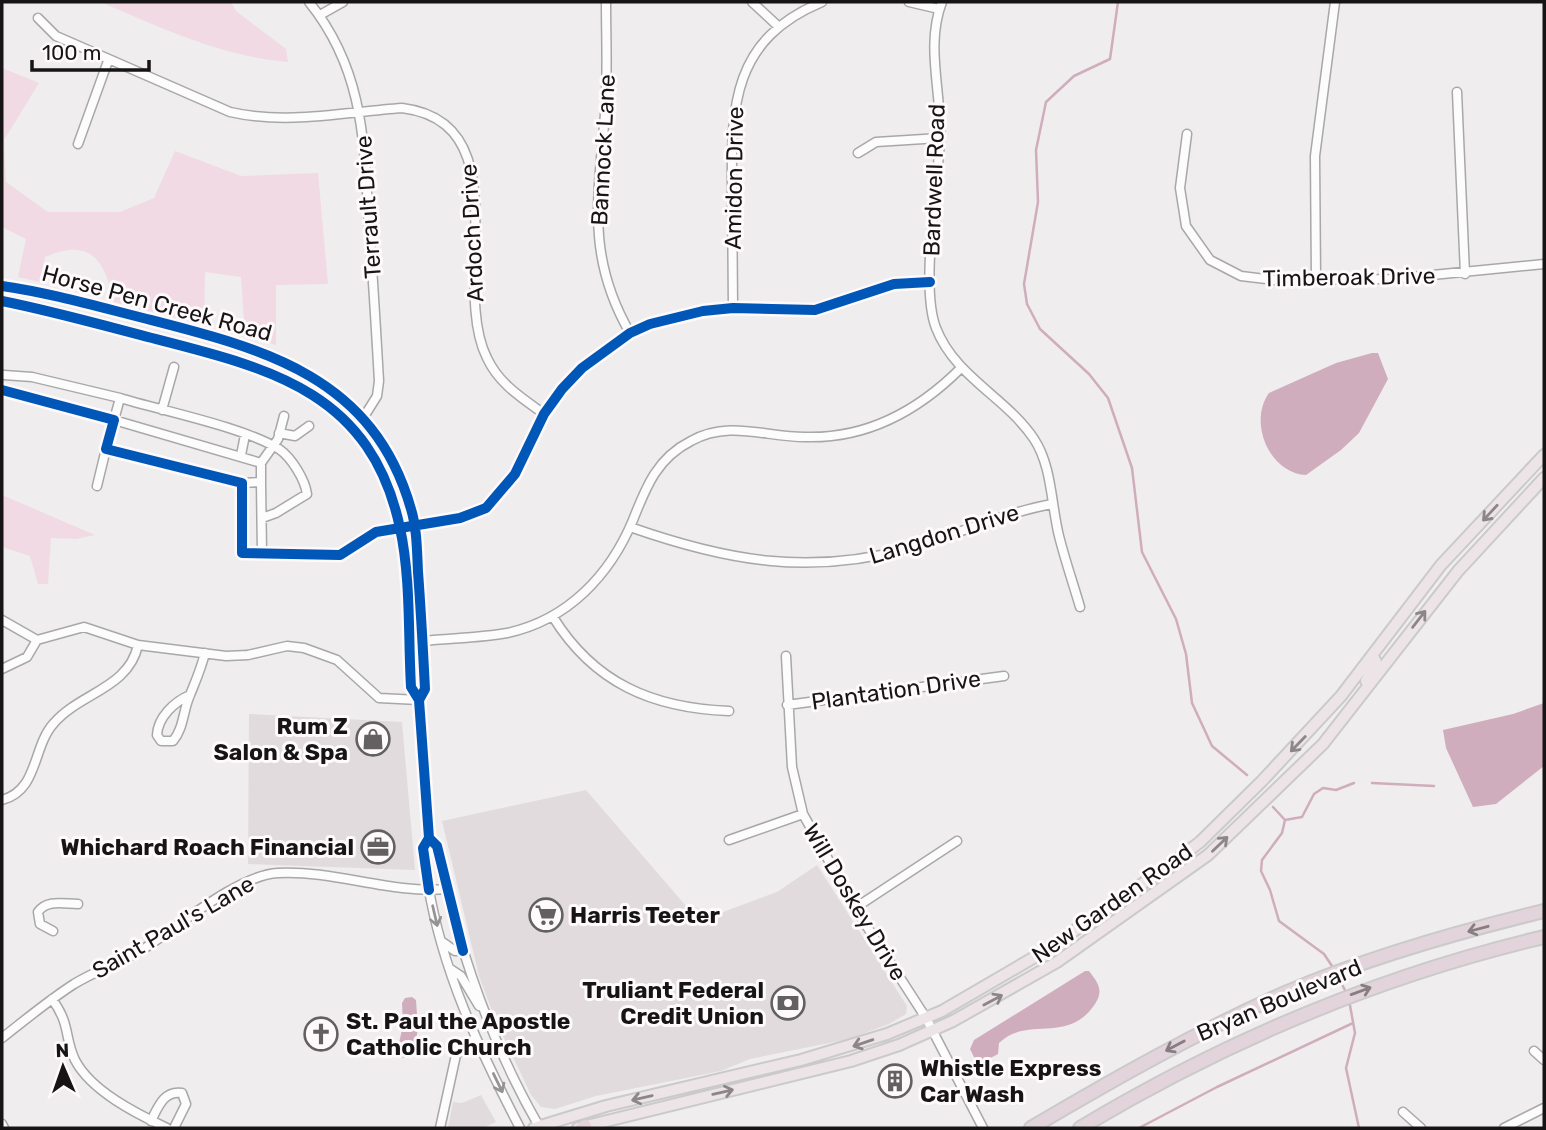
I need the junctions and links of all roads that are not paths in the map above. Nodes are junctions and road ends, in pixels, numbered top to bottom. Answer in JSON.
{"nodes":[{"id":1,"x":309,"y":2,"type":"edge"},
{"id":2,"x":343,"y":2,"type":"edge"},
{"id":3,"x":606,"y":2,"type":"edge"},
{"id":4,"x":752,"y":2,"type":"edge"},
{"id":5,"x":822,"y":2,"type":"edge"},
{"id":6,"x":909,"y":2,"type":"edge"},
{"id":7,"x":1335,"y":2,"type":"edge"},
{"id":8,"x":941,"y":5,"type":"edge"},
{"id":9,"x":320,"y":15,"type":"junction"},
{"id":10,"x":38,"y":18,"type":"dead end"},
{"id":11,"x":779,"y":27,"type":"junction"},
{"id":12,"x":108,"y":61,"type":"junction"},
{"id":13,"x":1457,"y":92,"type":"dead end"},
{"id":14,"x":360,"y":111,"type":"junction"},
{"id":15,"x":1187,"y":134,"type":"dead end"},
{"id":16,"x":940,"y":138,"type":"junction"},
{"id":17,"x":78,"y":144,"type":"dead end"},
{"id":18,"x":858,"y":153,"type":"dead end"},
{"id":19,"x":1544,"y":264,"type":"edge"},
{"id":20,"x":1465,"y":274,"type":"junction"},
{"id":21,"x":1316,"y":280,"type":"junction"},
{"id":22,"x":930,"y":282,"type":"junction"},
{"id":23,"x":2,"y":286,"type":"edge"},
{"id":24,"x":2,"y":301,"type":"edge"},
{"id":25,"x":733,"y":308,"type":"junction"},
{"id":26,"x":631,"y":333,"type":"junction"},
{"id":27,"x":174,"y":367,"type":"dead end"},
{"id":28,"x":961,"y":368,"type":"junction"},
{"id":29,"x":3,"y":375,"type":"edge"},
{"id":30,"x":2,"y":389,"type":"edge"},
{"id":31,"x":120,"y":398,"type":"junction"},
{"id":32,"x":162,"y":410,"type":"junction"},
{"id":33,"x":544,"y":414,"type":"junction"},
{"id":34,"x":284,"y":416,"type":"dead end"},
{"id":35,"x":114,"y":420,"type":"junction"},
{"id":36,"x":362,"y":420,"type":"junction"},
{"id":37,"x":309,"y":426,"type":"dead end"},
{"id":38,"x":279,"y":433,"type":"junction"},
{"id":39,"x":245,"y":435,"type":"junction"},
{"id":40,"x":271,"y":447,"type":"junction"},
{"id":41,"x":106,"y":449,"type":"junction"},
{"id":42,"x":241,"y":455,"type":"junction"},
{"id":43,"x":1542,"y":462,"type":"edge"},
{"id":44,"x":261,"y":463,"type":"junction"},
{"id":45,"x":1544,"y":478,"type":"edge"},
{"id":46,"x":261,"y":482,"type":"junction"},
{"id":47,"x":243,"y":483,"type":"junction"},
{"id":48,"x":97,"y":486,"type":"dead end"},
{"id":49,"x":1052,"y":504,"type":"junction"},
{"id":50,"x":262,"y":518,"type":"junction"},
{"id":51,"x":415,"y":525,"type":"junction"},
{"id":52,"x":630,"y":527,"type":"junction"},
{"id":53,"x":400,"y":528,"type":"junction"},
{"id":54,"x":262,"y":554,"type":"junction"},
{"id":55,"x":1080,"y":607,"type":"dead end"},
{"id":56,"x":553,"y":617,"type":"junction"},
{"id":57,"x":1400,"y":618,"type":"junction"},
{"id":58,"x":2,"y":620,"type":"edge"},
{"id":59,"x":37,"y":640,"type":"junction"},
{"id":60,"x":423,"y":641,"type":"junction"},
{"id":61,"x":138,"y":645,"type":"junction"},
{"id":62,"x":205,"y":653,"type":"junction"},
{"id":63,"x":1371,"y":655,"type":"junction"},
{"id":64,"x":786,"y":656,"type":"dead end"},
{"id":65,"x":1391,"y":656,"type":"junction"},
{"id":66,"x":2,"y":669,"type":"edge"},
{"id":67,"x":1004,"y":676,"type":"dead end"},
{"id":68,"x":1364,"y":691,"type":"junction"},
{"id":69,"x":190,"y":695,"type":"junction"},
{"id":70,"x":1341,"y":696,"type":"junction"},
{"id":71,"x":419,"y":700,"type":"junction"},
{"id":72,"x":788,"y":705,"type":"junction"},
{"id":73,"x":729,"y":711,"type":"dead end"},
{"id":74,"x":1333,"y":730,"type":"junction"},
{"id":75,"x":2,"y":800,"type":"edge"},
{"id":76,"x":803,"y":814,"type":"junction"},
{"id":77,"x":429,"y":838,"type":"junction"},
{"id":78,"x":729,"y":839,"type":"dead end"},
{"id":79,"x":957,"y":841,"type":"dead end"},
{"id":80,"x":446,"y":889,"type":"junction"},
{"id":81,"x":429,"y":890,"type":"junction"},
{"id":82,"x":78,"y":904,"type":"dead end"},
{"id":83,"x":855,"y":908,"type":"junction"},
{"id":84,"x":1544,"y":911,"type":"edge"},
{"id":85,"x":1101,"y":913,"type":"junction"},
{"id":86,"x":52,"y":931,"type":"dead end"},
{"id":87,"x":1544,"y":937,"type":"edge"},
{"id":88,"x":441,"y":941,"type":"junction"},
{"id":89,"x":463,"y":951,"type":"junction"},
{"id":90,"x":1070,"y":953,"type":"junction"},
{"id":91,"x":449,"y":968,"type":"junction"},
{"id":92,"x":52,"y":999,"type":"junction"},
{"id":93,"x":485,"y":1013,"type":"junction"},
{"id":94,"x":926,"y":1018,"type":"junction"},
{"id":95,"x":932,"y":1031,"type":"junction"},
{"id":96,"x":2,"y":1038,"type":"edge"},
{"id":97,"x":475,"y":1038,"type":"junction"},
{"id":98,"x":1534,"y":1051,"type":"dead end"},
{"id":99,"x":1544,"y":1060,"type":"edge"},
{"id":100,"x":1544,"y":1108,"type":"edge"},
{"id":101,"x":1403,"y":1112,"type":"dead end"},
{"id":102,"x":151,"y":1121,"type":"junction"},
{"id":103,"x":582,"y":1127,"type":"edge"},
{"id":104,"x":167,"y":1128,"type":"edge"},
{"id":105,"x":174,"y":1128,"type":"edge"},
{"id":106,"x":440,"y":1128,"type":"edge"},
{"id":107,"x":520,"y":1128,"type":"edge"},
{"id":108,"x":538,"y":1128,"type":"edge"},
{"id":109,"x":983,"y":1128,"type":"edge"},
{"id":110,"x":1031,"y":1128,"type":"edge"},
{"id":111,"x":1080,"y":1128,"type":"edge"},
{"id":112,"x":1421,"y":1128,"type":"edge"},
{"id":113,"x":1504,"y":1128,"type":"edge"}],
"edges":[{"from":1,"to":9,"type":"street","name":"Terrault Drive"},
{"from":2,"to":9,"type":"street"},
{"from":3,"to":26,"type":"street","name":"Bannock Lane"},
{"from":4,"to":11,"type":"street"},
{"from":5,"to":11,"type":"street","name":"Amidon Drive"},
{"from":6,"to":8,"type":"street"},
{"from":7,"to":21,"type":"street"},
{"from":8,"to":16,"type":"street","name":"Bardwell Road"},
{"from":9,"to":14,"type":"street","name":"Terrault Drive"},
{"from":10,"to":12,"type":"street","name":"Ardoch Drive"},
{"from":11,"to":25,"type":"street","name":"Amidon Drive"},
{"from":12,"to":14,"type":"street","name":"Ardoch Drive"},
{"from":12,"to":17,"type":"street"},
{"from":13,"to":20,"type":"street"},
{"from":14,"to":33,"type":"street","name":"Ardoch Drive"},
{"from":14,"to":36,"type":"street","name":"Terrault Drive"},
{"from":15,"to":21,"type":"street","name":"Timberoak Drive"},
{"from":16,"to":18,"type":"street"},
{"from":16,"to":22,"type":"street","name":"Bardwell Road"},
{"from":19,"to":20,"type":"street","name":"Timberoak Drive"},
{"from":20,"to":21,"type":"street","name":"Timberoak Drive"},
{"from":22,"to":25,"type":"street"},
{"from":22,"to":28,"type":"street","name":"Bardwell Road"},
{"from":23,"to":36,"type":"street","name":"Horse Pen Creek Road"},
{"from":24,"to":53,"type":"street","name":"Horse Pen Creek Road"},
{"from":25,"to":26,"type":"street"},
{"from":26,"to":33,"type":"street"},
{"from":27,"to":32,"type":"street"},
{"from":28,"to":49,"type":"street","name":"Bardwell Road"},
{"from":28,"to":52,"type":"street"},
{"from":29,"to":30,"type":"street"},
{"from":29,"to":31,"type":"street"},
{"from":30,"to":35,"type":"street"},
{"from":31,"to":32,"type":"street"},
{"from":31,"to":35,"type":"street"},
{"from":32,"to":39,"type":"street"},
{"from":33,"to":51,"type":"street"},
{"from":34,"to":38,"type":"street"},
{"from":35,"to":41,"type":"street"},
{"from":35,"to":42,"type":"street"},
{"from":36,"to":51,"type":"street","name":"Horse Pen Creek Road"},
{"from":37,"to":38,"type":"street"},
{"from":38,"to":40,"type":"street"},
{"from":39,"to":40,"type":"street"},
{"from":39,"to":42,"type":"street"},
{"from":40,"to":44,"type":"street"},
{"from":40,"to":50,"type":"street"},
{"from":41,"to":47,"type":"street"},
{"from":41,"to":48,"type":"street"},
{"from":42,"to":44,"type":"street"},
{"from":43,"to":57,"type":"main road","name":"New Garden Road","one_way":true},
{"from":44,"to":46,"type":"street"},
{"from":65,"to":45,"type":"main road","name":"New Garden Road","one_way":true},
{"from":46,"to":47,"type":"street"},
{"from":46,"to":50,"type":"street"},
{"from":47,"to":54,"type":"street"},
{"from":49,"to":52,"type":"street","name":"Langdon Drive"},
{"from":49,"to":55,"type":"street","name":"Bardwell Road"},
{"from":50,"to":54,"type":"street"},
{"from":51,"to":53,"type":"street"},
{"from":51,"to":60,"type":"street","name":"Horse Pen Creek Road"},
{"from":52,"to":56,"type":"street"},
{"from":53,"to":54,"type":"street"},
{"from":53,"to":71,"type":"street","name":"Horse Pen Creek Road"},
{"from":56,"to":60,"type":"street"},
{"from":56,"to":73,"type":"street"},
{"from":57,"to":63,"type":"main road","name":"New Garden Road"},
{"from":57,"to":65,"type":"main road"},
{"from":58,"to":59,"type":"street"},
{"from":59,"to":61,"type":"street"},
{"from":59,"to":66,"type":"street"},
{"from":60,"to":71,"type":"street","name":"Horse Pen Creek Road"},
{"from":61,"to":62,"type":"street"},
{"from":61,"to":75,"type":"street"},
{"from":62,"to":69,"type":"street"},
{"from":62,"to":71,"type":"street"},
{"from":63,"to":68,"type":"main road"},
{"from":63,"to":70,"type":"main road","name":"New Garden Road"},
{"from":64,"to":72,"type":"street","name":"Will Doskey Drive"},
{"from":65,"to":68,"type":"main road","name":"New Garden Road"},
{"from":67,"to":72,"type":"street","name":"Plantation Drive"},
{"from":68,"to":74,"type":"main road","name":"New Garden Road"},
{"from":69,"to":69,"type":"street"},
{"from":70,"to":74,"type":"main road"},
{"from":70,"to":85,"type":"main road","name":"New Garden Road","one_way":true},
{"from":71,"to":77,"type":"street","name":"Horse Pen Creek Road"},
{"from":72,"to":76,"type":"street","name":"Will Doskey Drive"},
{"from":90,"to":74,"type":"main road","name":"New Garden Road","one_way":true},
{"from":76,"to":78,"type":"street"},
{"from":76,"to":83,"type":"street","name":"Will Doskey Drive"},
{"from":77,"to":80,"type":"street","name":"Horse Pen Creek Road"},
{"from":77,"to":81,"type":"street","name":"Horse Pen Creek Road"},
{"from":79,"to":83,"type":"street"},
{"from":80,"to":81,"type":"street","name":"Saint Paul's Lane"},
{"from":80,"to":89,"type":"street","name":"Horse Pen Creek Road"},
{"from":81,"to":88,"type":"street","name":"Horse Pen Creek Road","one_way":true},
{"from":81,"to":92,"type":"street","name":"Saint Paul's Lane"},
{"from":82,"to":86,"type":"street"},
{"from":83,"to":94,"type":"street","name":"Will Doskey Drive"},
{"from":84,"to":110,"type":"highway","name":"Bryan Boulevard","one_way":true},
{"from":85,"to":90,"type":"main road"},
{"from":85,"to":94,"type":"main road","name":"New Garden Road"},
{"from":111,"to":87,"type":"highway","name":"Bryan Boulevard","one_way":true},
{"from":88,"to":89,"type":"street"},
{"from":88,"to":91,"type":"street","name":"Horse Pen Creek Road"},
{"from":89,"to":93,"type":"street","name":"Horse Pen Creek Road"},
{"from":95,"to":90,"type":"main road","name":"New Garden Road","one_way":true},
{"from":91,"to":93,"type":"street"},
{"from":91,"to":97,"type":"street","name":"Horse Pen Creek Road"},
{"from":92,"to":96,"type":"street","name":"Saint Paul's Lane"},
{"from":92,"to":102,"type":"street"},
{"from":93,"to":108,"type":"street","name":"Horse Pen Creek Road"},
{"from":94,"to":95,"type":"street","name":"Will Doskey Drive"},
{"from":94,"to":108,"type":"main road","name":"New Garden Road","one_way":true},
{"from":103,"to":95,"type":"main road","name":"New Garden Road","one_way":true},
{"from":95,"to":109,"type":"street","name":"Will Doskey Drive"},
{"from":97,"to":106,"type":"street"},
{"from":97,"to":107,"type":"street","name":"Horse Pen Creek Road","one_way":true},
{"from":98,"to":99,"type":"street"},
{"from":100,"to":113,"type":"street"},
{"from":101,"to":112,"type":"street"},
{"from":102,"to":104,"type":"street"},
{"from":102,"to":105,"type":"street"}]}
